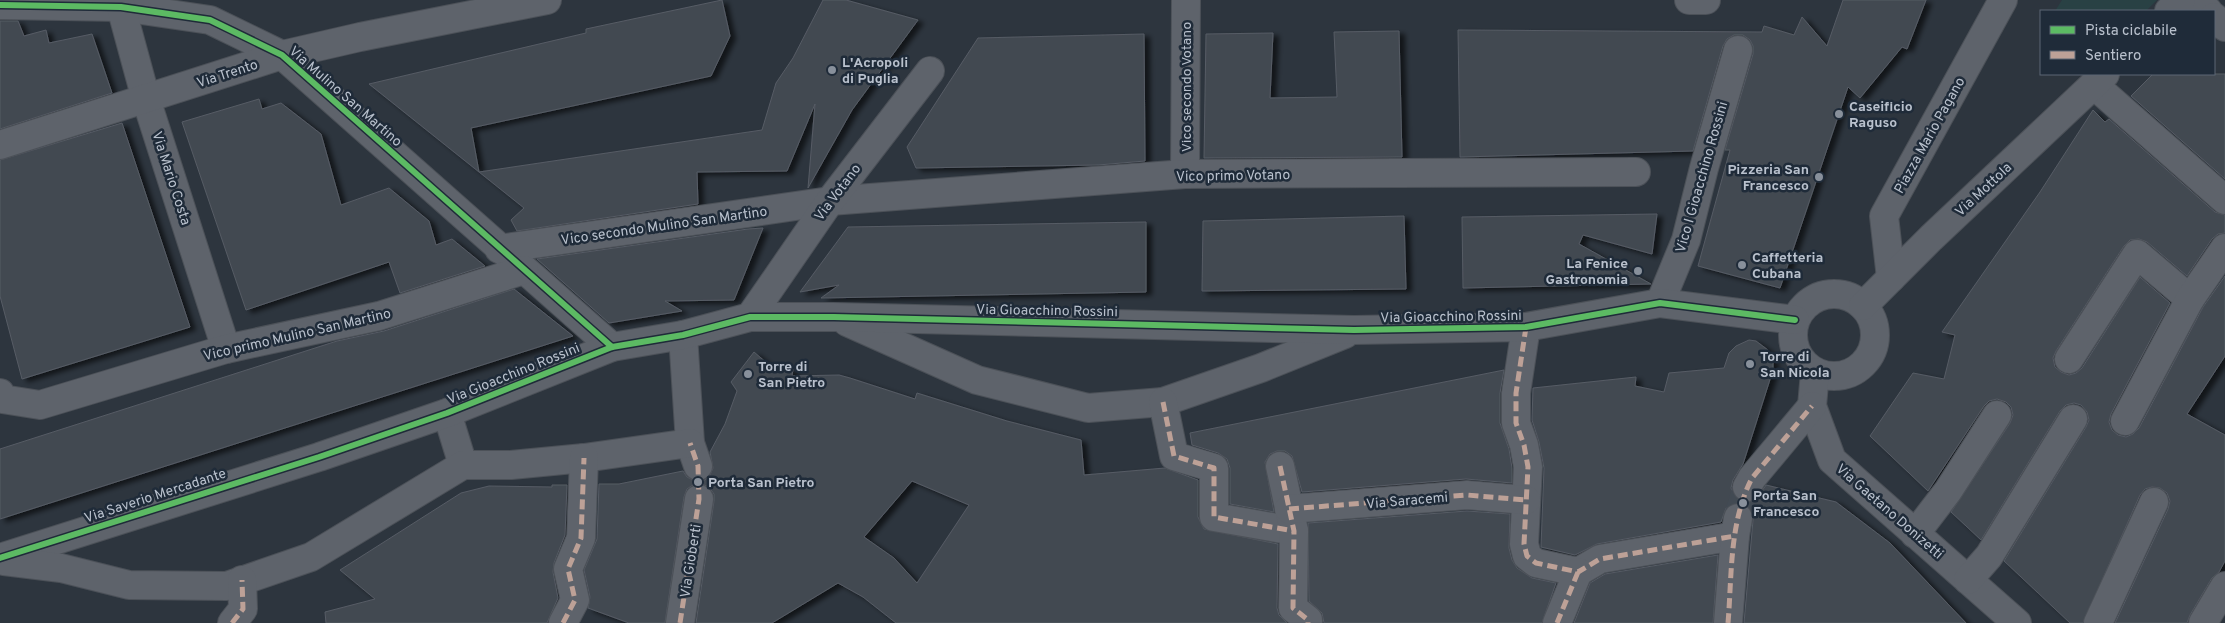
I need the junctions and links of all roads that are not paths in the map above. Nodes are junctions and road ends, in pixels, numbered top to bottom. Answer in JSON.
{"nodes":[{"id":1,"x":547,"y":0,"type":"edge"},
{"id":2,"x":1186,"y":0,"type":"edge"},
{"id":3,"x":1689,"y":0,"type":"edge"},
{"id":4,"x":1706,"y":0,"type":"edge"},
{"id":5,"x":2003,"y":0,"type":"edge"},
{"id":6,"x":2180,"y":0,"type":"edge"},
{"id":7,"x":2196,"y":0,"type":"edge"},
{"id":8,"x":0,"y":5,"type":"edge"},
{"id":9,"x":121,"y":7,"type":"junction"},
{"id":10,"x":2170,"y":10,"type":"edge"},
{"id":11,"x":2207,"y":10,"type":"edge"},
{"id":12,"x":2215,"y":17,"type":"edge"},
{"id":13,"x":2225,"y":27,"type":"edge"},
{"id":14,"x":1738,"y":50,"type":"dead end"},
{"id":15,"x":282,"y":55,"type":"junction"},
{"id":16,"x":930,"y":71,"type":"dead end"},
{"id":17,"x":2099,"y":79,"type":"edge"},
{"id":18,"x":146,"y":99,"type":"junction"},
{"id":19,"x":0,"y":145,"type":"edge"},
{"id":20,"x":1636,"y":172,"type":"dead end"},
{"id":21,"x":1185,"y":174,"type":"junction"},
{"id":22,"x":2225,"y":200,"type":"edge"},
{"id":23,"x":830,"y":201,"type":"junction"},
{"id":24,"x":2225,"y":248,"type":"edge"},
{"id":25,"x":499,"y":249,"type":"junction"},
{"id":26,"x":524,"y":270,"type":"junction"},
{"id":27,"x":1891,"y":278,"type":"junction"},
{"id":28,"x":2190,"y":299,"type":"junction"},
{"id":29,"x":1660,"y":303,"type":"junction"},
{"id":30,"x":1863,"y":306,"type":"junction"},
{"id":31,"x":750,"y":317,"type":"junction"},
{"id":32,"x":834,"y":317,"type":"junction"},
{"id":33,"x":1795,"y":320,"type":"junction"},
{"id":34,"x":1526,"y":327,"type":"junction"},
{"id":35,"x":1354,"y":330,"type":"junction"},
{"id":36,"x":683,"y":335,"type":"junction"},
{"id":37,"x":612,"y":347,"type":"junction"},
{"id":38,"x":226,"y":348,"type":"junction"},
{"id":39,"x":2069,"y":358,"type":"dead end"},
{"id":40,"x":1815,"y":372,"type":"junction"},
{"id":41,"x":1,"y":397,"type":"edge"},
{"id":42,"x":1163,"y":402,"type":"junction"},
{"id":43,"x":1812,"y":406,"type":"junction"},
{"id":44,"x":448,"y":413,"type":"junction"},
{"id":45,"x":1997,"y":415,"type":"dead end"},
{"id":46,"x":2073,"y":419,"type":"dead end"},
{"id":47,"x":2125,"y":421,"type":"dead end"},
{"id":48,"x":318,"y":457,"type":"joint"},
{"id":49,"x":584,"y":458,"type":"junction"},
{"id":50,"x":463,"y":465,"type":"junction"},
{"id":51,"x":1280,"y":466,"type":"dead end"},
{"id":52,"x":1747,"y":487,"type":"tunnel mouth"},
{"id":53,"x":699,"y":499,"type":"dead end"},
{"id":54,"x":1526,"y":500,"type":"junction"},
{"id":55,"x":2154,"y":502,"type":"dead end"},
{"id":56,"x":1291,"y":520,"type":"junction"},
{"id":57,"x":1915,"y":534,"type":"junction"},
{"id":58,"x":0,"y":559,"type":"edge"},
{"id":59,"x":1578,"y":572,"type":"junction"},
{"id":60,"x":242,"y":580,"type":"junction"},
{"id":61,"x":1968,"y":580,"type":"junction"},
{"id":62,"x":232,"y":623,"type":"edge"},
{"id":63,"x":563,"y":623,"type":"edge"},
{"id":64,"x":680,"y":623,"type":"edge"},
{"id":65,"x":1308,"y":623,"type":"edge"},
{"id":66,"x":1557,"y":623,"type":"edge"},
{"id":67,"x":1728,"y":623,"type":"edge"},
{"id":68,"x":2017,"y":623,"type":"edge"},
{"id":69,"x":2098,"y":623,"type":"edge"}],
"edges":[{"from":1,"to":15,"type":"street","name":"Via Trento"},
{"from":2,"to":21,"type":"street","name":"Vico secondo Votano"},
{"from":3,"to":4,"type":"street"},
{"from":5,"to":27,"type":"street","name":"Piazza Mario Pagano"},
{"from":6,"to":10,"type":"street"},
{"from":7,"to":11,"type":"street"},
{"from":8,"to":9,"type":"street","name":"Via Mulino San Martino"},
{"from":9,"to":15,"type":"street","name":"Via Mulino San Martino"},
{"from":9,"to":18,"type":"street","name":"Via Mario Costa"},
{"from":12,"to":13,"type":"street"},
{"from":14,"to":29,"type":"street","name":"Vico I Gioacchino Rossini"},
{"from":15,"to":18,"type":"street","name":"Via Trento"},
{"from":15,"to":25,"type":"street","name":"Via Mulino San Martino"},
{"from":16,"to":23,"type":"street","name":"Via Votano"},
{"from":17,"to":22,"type":"street"},
{"from":17,"to":27,"type":"street","name":"Via Mottola"},
{"from":18,"to":19,"type":"street","name":"Via Trento"},
{"from":18,"to":38,"type":"street","name":"Via Mario Costa"},
{"from":20,"to":21,"type":"street","name":"Vico primo Votano"},
{"from":21,"to":23,"type":"street","name":"Vico primo Votano"},
{"from":23,"to":25,"type":"street","name":"Vico secondo Mulino San Martino"},
{"from":23,"to":31,"type":"street","name":"Via Votano"},
{"from":24,"to":28,"type":"street"},
{"from":25,"to":26,"type":"street","name":"Via Mulino San Martino"},
{"from":26,"to":37,"type":"street","name":"Via Mulino San Martino"},
{"from":26,"to":38,"type":"street","name":"Vico primo Mulino San Martino"},
{"from":27,"to":30,"type":"street","name":"Via Mottola"},
{"from":28,"to":39,"type":"street"},
{"from":28,"to":47,"type":"street"},
{"from":29,"to":33,"type":"street","name":"Via Gioacchino Rossini"},
{"from":29,"to":34,"type":"street","name":"Via Gioacchino Rossini"},
{"from":30,"to":33,"type":"street"},
{"from":30,"to":40,"type":"street"},
{"from":31,"to":32,"type":"street","name":"Via Gioacchino Rossini"},
{"from":31,"to":36,"type":"street","name":"Via Gioacchino Rossini"},
{"from":32,"to":35,"type":"street","name":"Via Gioacchino Rossini"},
{"from":32,"to":42,"type":"street","name":"Via Gioacchino Rossini"},
{"from":33,"to":40,"type":"street"},
{"from":34,"to":35,"type":"street","name":"Via Gioacchino Rossini"},
{"from":34,"to":54,"type":"street"},
{"from":35,"to":42,"type":"street","name":"Via Gioacchino Rossini"},
{"from":36,"to":37,"type":"street","name":"Via Gioacchino Rossini"},
{"from":36,"to":49,"type":"street"},
{"from":37,"to":44,"type":"street","name":"Via Gioacchino Rossini"},
{"from":38,"to":41,"type":"street","name":"Vico primo Mulino San Martino"},
{"from":40,"to":43,"type":"street","name":"Via Gaetano Donizetti"},
{"from":42,"to":56,"type":"street","name":"Via Saracemi"},
{"from":43,"to":52,"type":"street"},
{"from":43,"to":57,"type":"street","name":"Via Gaetano Donizetti"},
{"from":44,"to":48,"type":"street","name":"Via Gioacchino Rossini"},
{"from":44,"to":50,"type":"street","name":"Via Gioacchino Rossini"},
{"from":45,"to":57,"type":"street"},
{"from":46,"to":61,"type":"street"},
{"from":48,"to":58,"type":"street","name":"Via Saverio Mercadante"},
{"from":49,"to":50,"type":"street"},
{"from":49,"to":63,"type":"street"},
{"from":50,"to":60,"type":"street"},
{"from":51,"to":56,"type":"street"},
{"from":53,"to":64,"type":"street","name":"Via Gioberti"},
{"from":54,"to":56,"type":"street","name":"Via Saracemi"},
{"from":54,"to":59,"type":"street"},
{"from":55,"to":69,"type":"street"},
{"from":56,"to":65,"type":"street"},
{"from":57,"to":61,"type":"street","name":"Via Gaetano Donizetti"},
{"from":58,"to":60,"type":"street"},
{"from":59,"to":66,"type":"street"},
{"from":59,"to":67,"type":"street"},
{"from":60,"to":62,"type":"street"},
{"from":61,"to":68,"type":"street","name":"Via Gaetano Donizetti"}]}
